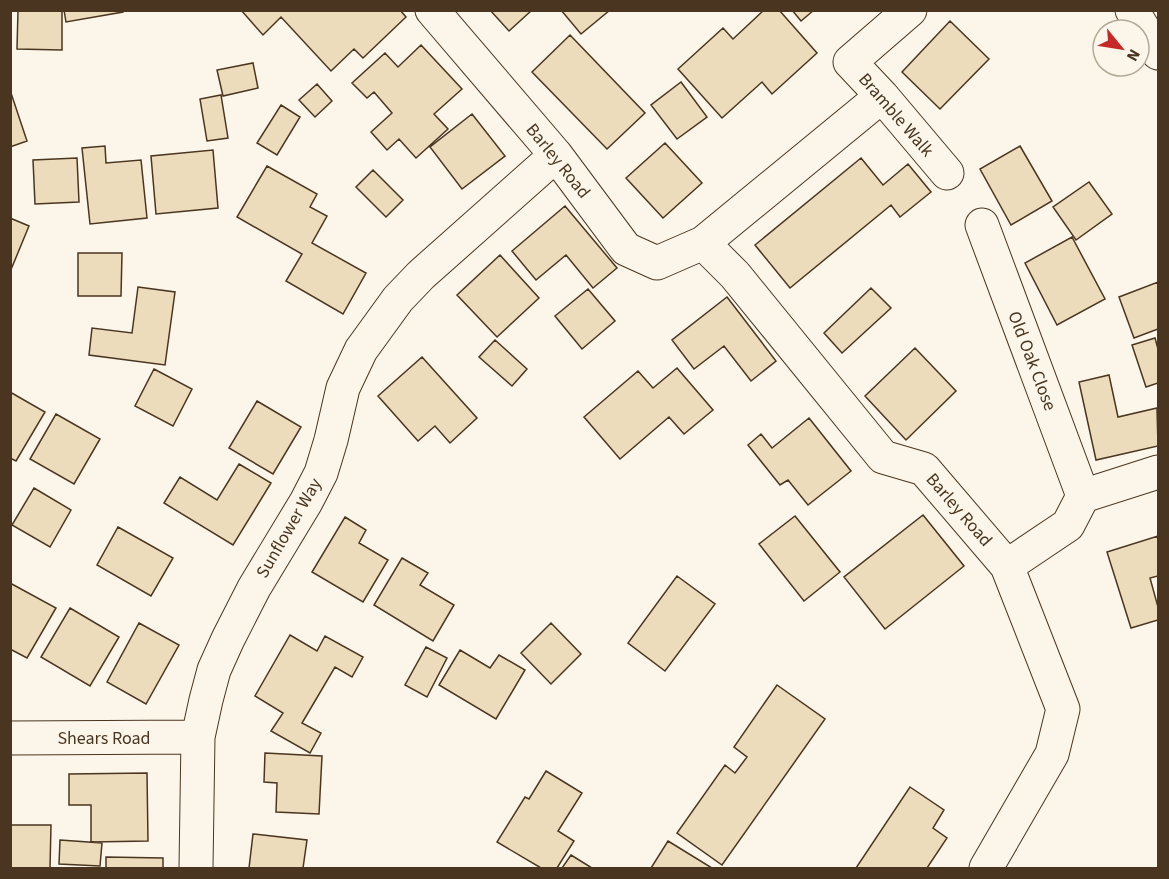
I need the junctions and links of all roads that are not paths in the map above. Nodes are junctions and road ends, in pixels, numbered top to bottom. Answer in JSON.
{"nodes":[{"id":1,"x":432,"y":10,"type":"edge"},
{"id":2,"x":910,"y":10,"type":"edge"},
{"id":3,"x":1131,"y":10,"type":"edge"},
{"id":4,"x":1158,"y":53,"type":"edge"},
{"id":5,"x":882,"y":96,"type":"junction"},
{"id":6,"x":556,"y":156,"type":"junction"},
{"id":7,"x":947,"y":173,"type":"dead end"},
{"id":8,"x":982,"y":225,"type":"dead end"},
{"id":9,"x":703,"y":243,"type":"junction"},
{"id":10,"x":1158,"y":472,"type":"edge"},
{"id":11,"x":1083,"y":496,"type":"junction"},
{"id":12,"x":1007,"y":566,"type":"junction"},
{"id":13,"x":198,"y":737,"type":"junction"},
{"id":14,"x":10,"y":738,"type":"edge"},
{"id":15,"x":196,"y":868,"type":"edge"},
{"id":16,"x":986,"y":868,"type":"edge"}],
"edges":[{"from":1,"to":6,"type":"street","name":"Barley Road"},
{"from":2,"to":5,"type":"street","name":"Bramble Walk"},
{"from":3,"to":4,"type":"street"},
{"from":5,"to":7,"type":"street","name":"Bramble Walk"},
{"from":5,"to":9,"type":"street","name":"Barley Road"},
{"from":6,"to":9,"type":"street","name":"Barley Road"},
{"from":6,"to":13,"type":"street","name":"Sunflower Way"},
{"from":8,"to":11,"type":"street","name":"Old Oak Close"},
{"from":9,"to":12,"type":"street","name":"Barley Road"},
{"from":10,"to":11,"type":"street"},
{"from":11,"to":12,"type":"street"},
{"from":12,"to":16,"type":"street","name":"Barley Road"},
{"from":13,"to":14,"type":"street","name":"Shears Road"},
{"from":13,"to":15,"type":"street","name":"Sunflower Way"}]}
